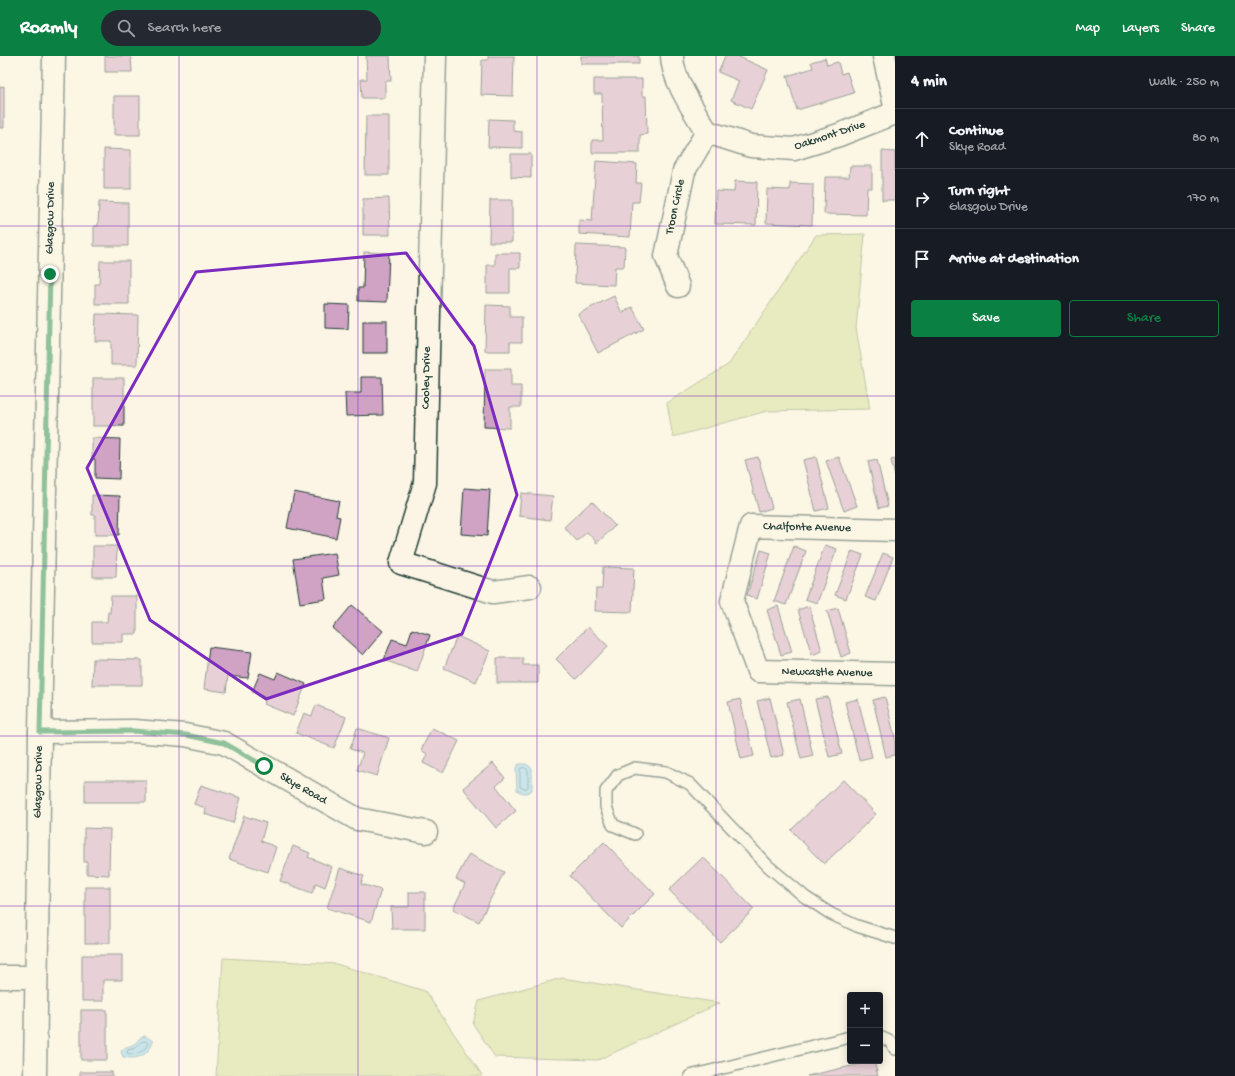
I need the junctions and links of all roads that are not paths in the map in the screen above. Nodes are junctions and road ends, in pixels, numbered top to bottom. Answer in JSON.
{"nodes":[{"id":1,"x":54,"y":56,"type":"edge"},
{"id":2,"x":435,"y":56,"type":"edge"},
{"id":3,"x":672,"y":56,"type":"edge"},
{"id":4,"x":884,"y":56,"type":"edge"},
{"id":5,"x":895,"y":106,"type":"edge"},
{"id":6,"x":895,"y":113,"type":"edge"},
{"id":7,"x":707,"y":132,"type":"junction"},
{"id":8,"x":678,"y":286,"type":"dead end"},
{"id":9,"x":895,"y":530,"type":"edge"},
{"id":10,"x":530,"y":587,"type":"dead end"},
{"id":11,"x":758,"y":671,"type":"joint"},
{"id":12,"x":895,"y":674,"type":"edge"},
{"id":13,"x":40,"y":732,"type":"junction"},
{"id":14,"x":426,"y":832,"type":"dead end"},
{"id":15,"x":635,"y":834,"type":"dead end"},
{"id":16,"x":895,"y":938,"type":"edge"},
{"id":17,"x":0,"y":977,"type":"edge"},
{"id":18,"x":36,"y":977,"type":"junction"},
{"id":19,"x":883,"y":1038,"type":"edge"},
{"id":20,"x":847,"y":1039,"type":"edge"},
{"id":21,"x":895,"y":1048,"type":"edge"},
{"id":22,"x":35,"y":1076,"type":"edge"},
{"id":23,"x":690,"y":1076,"type":"edge"}],
"edges":[{"from":1,"to":13,"type":"street","name":"Glasgow Drive"},
{"from":2,"to":10,"type":"street","name":"Cooley Drive"},
{"from":3,"to":7,"type":"street"},
{"from":4,"to":5,"type":"street"},
{"from":6,"to":7,"type":"street","name":"Oakmont Drive"},
{"from":7,"to":8,"type":"street","name":"Troon Circle"},
{"from":9,"to":11,"type":"street","name":"Chalfonte Avenue"},
{"from":11,"to":12,"type":"street","name":"Newcastle Avenue"},
{"from":13,"to":14,"type":"street","name":"Skye Road"},
{"from":13,"to":18,"type":"street","name":"Glasgow Drive"},
{"from":15,"to":16,"type":"lane"},
{"from":17,"to":18,"type":"street"},
{"from":18,"to":22,"type":"street","name":"Glasgow Drive"},
{"from":19,"to":21,"type":"lane"},
{"from":20,"to":23,"type":"lane"}]}
